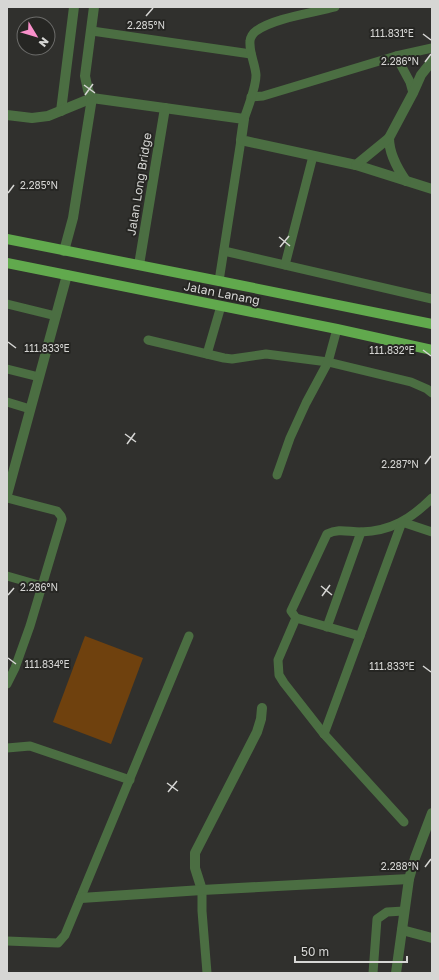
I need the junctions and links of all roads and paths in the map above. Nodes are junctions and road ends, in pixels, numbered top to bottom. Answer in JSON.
{"nodes":[{"id":1,"x":74,"y":7,"type":"edge"},
{"id":2,"x":94,"y":7,"type":"edge"},
{"id":3,"x":335,"y":7,"type":"edge"},
{"id":4,"x":92,"y":30,"type":"junction"},
{"id":5,"x":432,"y":48,"type":"edge"},
{"id":6,"x":250,"y":54,"type":"junction"},
{"id":7,"x":396,"y":56,"type":"junction"},
{"id":8,"x":432,"y":61,"type":"edge"},
{"id":9,"x":413,"y":93,"type":"junction"},
{"id":10,"x":251,"y":97,"type":"junction"},
{"id":11,"x":92,"y":98,"type":"junction"},
{"id":12,"x":165,"y":108,"type":"junction"},
{"id":13,"x":61,"y":111,"type":"junction"},
{"id":14,"x":7,"y":115,"type":"edge"},
{"id":15,"x":244,"y":119,"type":"junction"},
{"id":16,"x":389,"y":138,"type":"junction"},
{"id":17,"x":241,"y":140,"type":"junction"},
{"id":18,"x":313,"y":156,"type":"junction"},
{"id":19,"x":356,"y":165,"type":"junction"},
{"id":20,"x":406,"y":181,"type":"junction"},
{"id":21,"x":432,"y":189,"type":"edge"},
{"id":22,"x":7,"y":239,"type":"edge"},
{"id":23,"x":64,"y":251,"type":"junction"},
{"id":24,"x":224,"y":251,"type":"junction"},
{"id":25,"x":7,"y":263,"type":"edge"},
{"id":26,"x":139,"y":265,"type":"junction"},
{"id":27,"x":285,"y":265,"type":"junction"},
{"id":28,"x":67,"y":275,"type":"junction"},
{"id":29,"x":219,"y":280,"type":"junction"},
{"id":30,"x":432,"y":299,"type":"edge"},
{"id":31,"x":7,"y":304,"type":"edge"},
{"id":32,"x":221,"y":306,"type":"junction"},
{"id":33,"x":56,"y":316,"type":"junction"},
{"id":34,"x":432,"y":324,"type":"edge"},
{"id":35,"x":337,"y":329,"type":"junction"},
{"id":36,"x":148,"y":340,"type":"dead end"},
{"id":37,"x":432,"y":350,"type":"edge"},
{"id":38,"x":207,"y":354,"type":"junction"},
{"id":39,"x":328,"y":362,"type":"junction"},
{"id":40,"x":7,"y":369,"type":"edge"},
{"id":41,"x":39,"y":377,"type":"junction"},
{"id":42,"x":432,"y":393,"type":"edge"},
{"id":43,"x":7,"y":402,"type":"edge"},
{"id":44,"x":30,"y":409,"type":"junction"},
{"id":45,"x":277,"y":475,"type":"dead end"},
{"id":46,"x":7,"y":495,"type":"edge"},
{"id":47,"x":7,"y":498,"type":"edge"},
{"id":48,"x":432,"y":498,"type":"edge"},
{"id":49,"x":402,"y":522,"type":"junction"},
{"id":50,"x":361,"y":532,"type":"junction"},
{"id":51,"x":432,"y":532,"type":"edge"},
{"id":52,"x":7,"y":576,"type":"edge"},
{"id":53,"x":42,"y":586,"type":"junction"},
{"id":54,"x":296,"y":618,"type":"junction"},
{"id":55,"x":327,"y":627,"type":"junction"},
{"id":56,"x":189,"y":636,"type":"dead end"},
{"id":57,"x":360,"y":636,"type":"junction"},
{"id":58,"x":8,"y":680,"type":"edge"},
{"id":59,"x":262,"y":708,"type":"dead end"},
{"id":60,"x":324,"y":734,"type":"junction"},
{"id":61,"x":8,"y":750,"type":"edge"},
{"id":62,"x":130,"y":780,"type":"junction"},
{"id":63,"x":432,"y":813,"type":"edge"},
{"id":64,"x":404,"y":822,"type":"dead end"},
{"id":65,"x":409,"y":879,"type":"junction"},
{"id":66,"x":202,"y":890,"type":"junction"},
{"id":67,"x":82,"y":898,"type":"junction"},
{"id":68,"x":404,"y":911,"type":"junction"},
{"id":69,"x":402,"y":930,"type":"junction"},
{"id":70,"x":432,"y":938,"type":"edge"},
{"id":71,"x":7,"y":941,"type":"edge"},
{"id":72,"x":207,"y":973,"type":"edge"},
{"id":73,"x":373,"y":973,"type":"edge"},
{"id":74,"x":396,"y":973,"type":"edge"}],
"edges":[{"from":1,"to":13,"type":"street"},
{"from":2,"to":4,"type":"street"},
{"from":3,"to":6,"type":"lane"},
{"from":4,"to":6,"type":"lane"},
{"from":4,"to":11,"type":"street"},
{"from":5,"to":7,"type":"lane"},
{"from":6,"to":10,"type":"lane"},
{"from":7,"to":9,"type":"lane"},
{"from":7,"to":10,"type":"lane"},
{"from":8,"to":9,"type":"street"},
{"from":9,"to":16,"type":"street"},
{"from":10,"to":15,"type":"lane"},
{"from":11,"to":12,"type":"street"},
{"from":11,"to":13,"type":"street"},
{"from":11,"to":23,"type":"street"},
{"from":12,"to":15,"type":"street"},
{"from":12,"to":26,"type":"street","name":"Jalan Long Bridge"},
{"from":13,"to":14,"type":"street"},
{"from":15,"to":17,"type":"street"},
{"from":16,"to":19,"type":"street"},
{"from":16,"to":20,"type":"street"},
{"from":17,"to":18,"type":"street"},
{"from":17,"to":24,"type":"lane"},
{"from":18,"to":19,"type":"street"},
{"from":18,"to":27,"type":"lane"},
{"from":19,"to":20,"type":"street"},
{"from":20,"to":21,"type":"street"},
{"from":22,"to":23,"type":"main road","name":"Jalan Lanang"},
{"from":23,"to":26,"type":"main road","name":"Jalan Lanang"},
{"from":24,"to":27,"type":"lane"},
{"from":24,"to":29,"type":"lane"},
{"from":25,"to":28,"type":"main road","name":"Jalan Lanang"},
{"from":26,"to":29,"type":"main road","name":"Jalan Lanang"},
{"from":27,"to":30,"type":"lane"},
{"from":28,"to":32,"type":"main road","name":"Jalan Lanang"},
{"from":28,"to":33,"type":"street"},
{"from":29,"to":34,"type":"main road","name":"Jalan Lanang"},
{"from":31,"to":33,"type":"lane"},
{"from":32,"to":35,"type":"main road","name":"Jalan Lanang"},
{"from":32,"to":38,"type":"lane"},
{"from":33,"to":41,"type":"street"},
{"from":35,"to":37,"type":"main road","name":"Jalan Lanang"},
{"from":35,"to":39,"type":"lane"},
{"from":36,"to":38,"type":"lane"},
{"from":38,"to":39,"type":"lane"},
{"from":39,"to":42,"type":"lane"},
{"from":39,"to":45,"type":"lane"},
{"from":40,"to":41,"type":"lane"},
{"from":41,"to":44,"type":"street"},
{"from":43,"to":44,"type":"lane"},
{"from":44,"to":46,"type":"street"},
{"from":47,"to":53,"type":"lane"},
{"from":48,"to":49,"type":"lane"},
{"from":49,"to":50,"type":"lane"},
{"from":49,"to":51,"type":"lane"},
{"from":49,"to":57,"type":"lane"},
{"from":50,"to":54,"type":"lane"},
{"from":50,"to":55,"type":"lane"},
{"from":52,"to":53,"type":"lane"},
{"from":53,"to":58,"type":"lane"},
{"from":54,"to":55,"type":"lane"},
{"from":54,"to":60,"type":"lane"},
{"from":55,"to":57,"type":"lane"},
{"from":56,"to":62,"type":"lane"},
{"from":57,"to":60,"type":"lane"},
{"from":59,"to":66,"type":"street"},
{"from":60,"to":64,"type":"lane"},
{"from":61,"to":62,"type":"lane"},
{"from":62,"to":67,"type":"lane"},
{"from":63,"to":65,"type":"street"},
{"from":65,"to":66,"type":"street"},
{"from":65,"to":68,"type":"street"},
{"from":66,"to":67,"type":"street"},
{"from":66,"to":72,"type":"lane"},
{"from":67,"to":71,"type":"lane"},
{"from":68,"to":69,"type":"street"},
{"from":68,"to":73,"type":"lane"},
{"from":69,"to":70,"type":"street"},
{"from":69,"to":74,"type":"street"}]}
